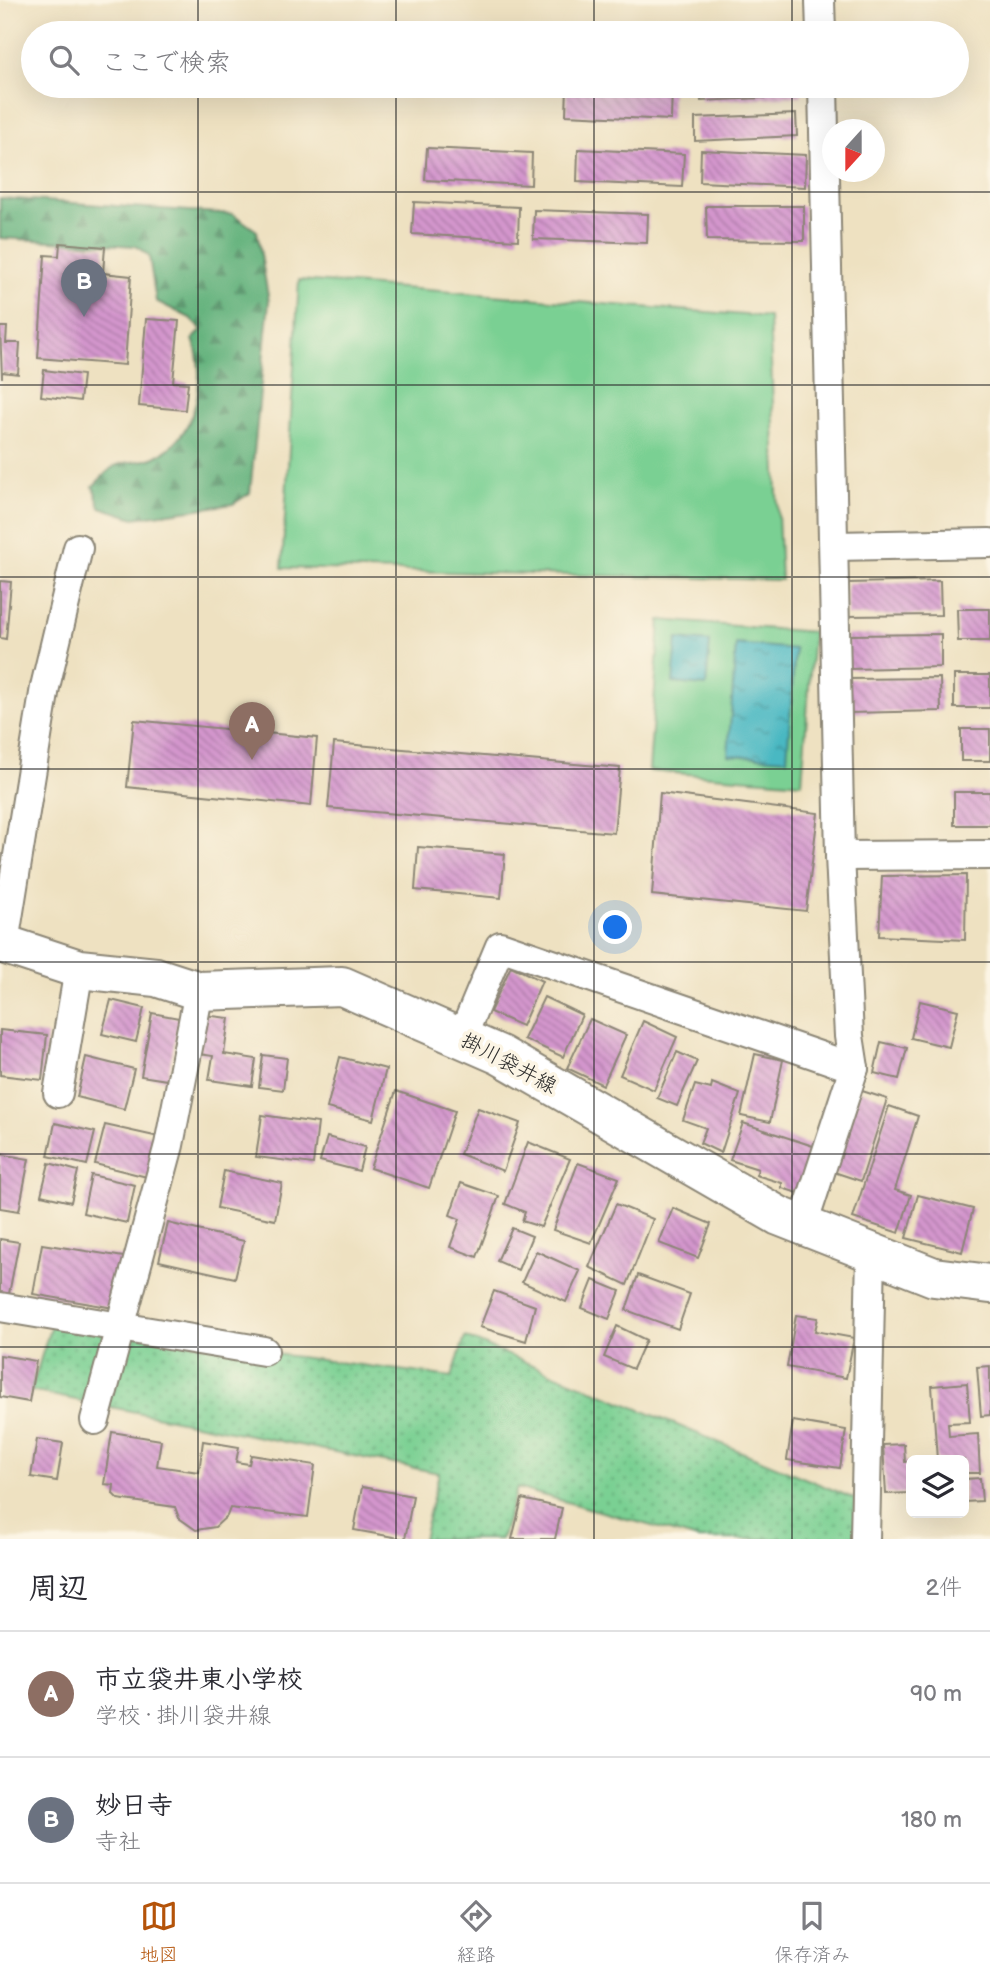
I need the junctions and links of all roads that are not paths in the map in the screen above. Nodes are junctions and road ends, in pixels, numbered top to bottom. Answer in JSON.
{"nodes":[{"id":1,"x":820,"y":0,"type":"edge"},
{"id":2,"x":821,"y":21,"type":"edge"},
{"id":3,"x":822,"y":98,"type":"edge"},
{"id":4,"x":990,"y":542,"type":"edge"},
{"id":5,"x":835,"y":546,"type":"junction"},
{"id":6,"x":78,"y":548,"type":"dead end"},
{"id":7,"x":990,"y":855,"type":"edge"},
{"id":8,"x":840,"y":856,"type":"junction"},
{"id":9,"x":2,"y":943,"type":"edge"},
{"id":10,"x":79,"y":969,"type":"junction"},
{"id":11,"x":199,"y":992,"type":"junction"},
{"id":12,"x":462,"y":1037,"type":"junction"},
{"id":13,"x":853,"y":1068,"type":"junction"},
{"id":14,"x":58,"y":1093,"type":"dead end"},
{"id":15,"x":803,"y":1225,"type":"junction"},
{"id":16,"x":872,"y":1252,"type":"junction"},
{"id":17,"x":990,"y":1284,"type":"edge"},
{"id":18,"x":0,"y":1307,"type":"edge"},
{"id":19,"x":119,"y":1327,"type":"junction"},
{"id":20,"x":264,"y":1352,"type":"dead end"},
{"id":21,"x":96,"y":1420,"type":"dead end"},
{"id":22,"x":865,"y":1539,"type":"edge"}],
"edges":[{"from":1,"to":2,"type":"street"},
{"from":3,"to":5,"type":"street"},
{"from":4,"to":5,"type":"street"},
{"from":5,"to":8,"type":"street"},
{"from":6,"to":9,"type":"street"},
{"from":7,"to":8,"type":"street"},
{"from":8,"to":13,"type":"street"},
{"from":9,"to":10,"type":"main road","name":"掛川袋井線"},
{"from":10,"to":11,"type":"main road","name":"掛川袋井線"},
{"from":10,"to":14,"type":"street"},
{"from":11,"to":12,"type":"main road","name":"掛川袋井線"},
{"from":11,"to":19,"type":"street"},
{"from":12,"to":13,"type":"street"},
{"from":12,"to":15,"type":"main road","name":"掛川袋井線"},
{"from":13,"to":15,"type":"street"},
{"from":15,"to":16,"type":"main road","name":"掛川袋井線"},
{"from":16,"to":17,"type":"main road","name":"掛川袋井線"},
{"from":16,"to":22,"type":"street"},
{"from":18,"to":19,"type":"street"},
{"from":19,"to":20,"type":"street"},
{"from":19,"to":21,"type":"street"}]}
